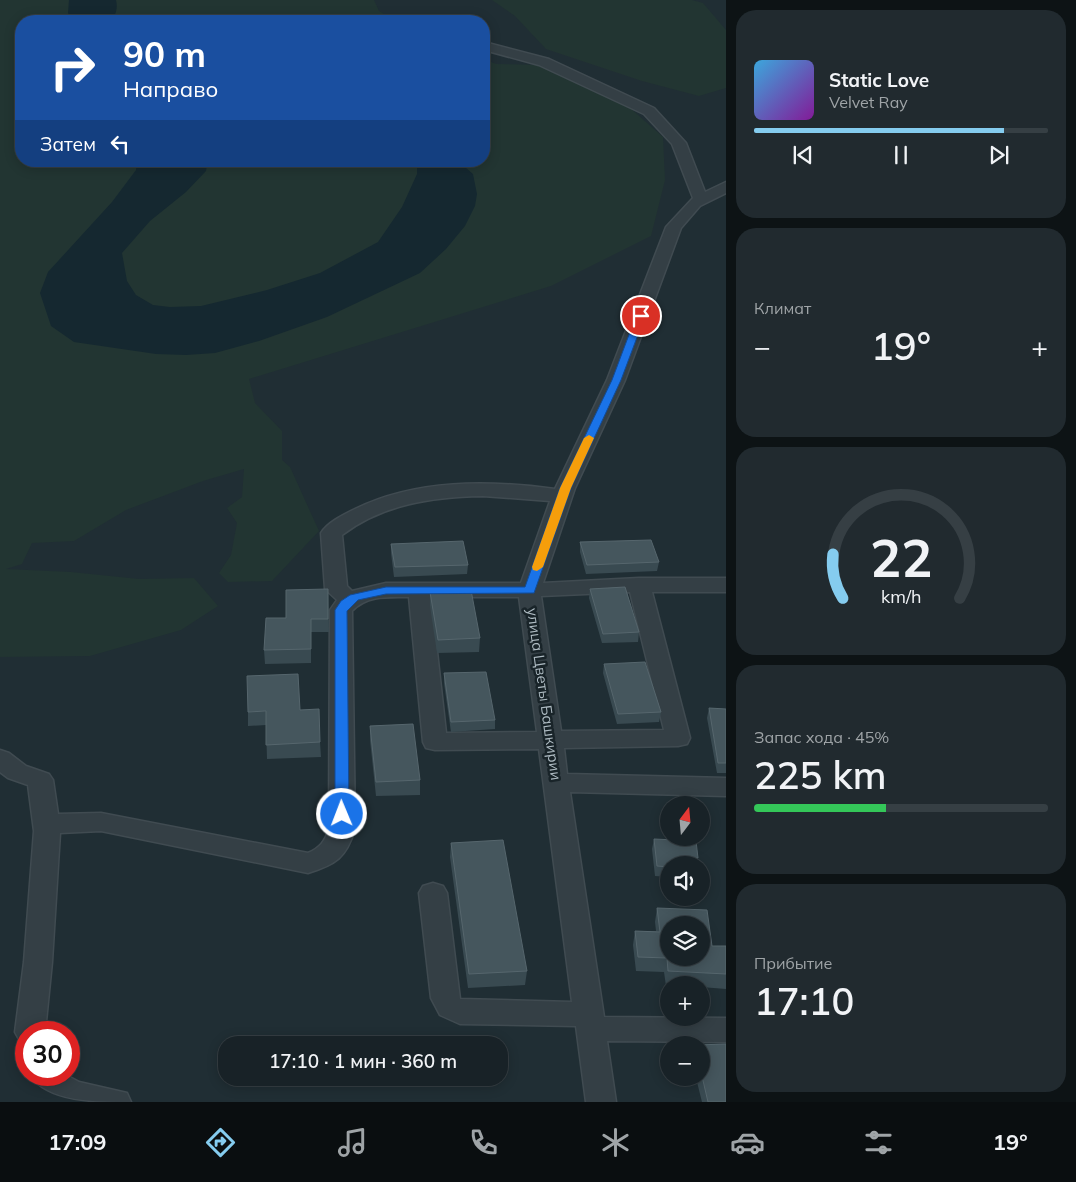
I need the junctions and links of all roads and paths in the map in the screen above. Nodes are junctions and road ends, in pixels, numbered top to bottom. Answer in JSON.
{"nodes":[{"id":1,"x":490,"y":48,"type":"edge"},
{"id":2,"x":726,"y":187,"type":"edge"},
{"id":3,"x":701,"y":200,"type":"junction"},
{"id":4,"x":562,"y":496,"type":"junction"},
{"id":5,"x":638,"y":586,"type":"junction"},
{"id":6,"x":726,"y":586,"type":"edge"},
{"id":7,"x":419,"y":590,"type":"junction"},
{"id":8,"x":529,"y":590,"type":"junction"},
{"id":9,"x":351,"y":600,"type":"junction"},
{"id":10,"x":550,"y":740,"type":"junction"},
{"id":11,"x":0,"y":759,"type":"edge"},
{"id":12,"x":556,"y":783,"type":"junction"},
{"id":13,"x":726,"y":787,"type":"edge"},
{"id":14,"x":46,"y":824,"type":"junction"},
{"id":15,"x":433,"y":893,"type":"dead end"},
{"id":16,"x":31,"y":1021,"type":"edge"},
{"id":17,"x":590,"y":1021,"type":"junction"},
{"id":18,"x":726,"y":1030,"type":"edge"},
{"id":19,"x":61,"y":1086,"type":"edge"},
{"id":20,"x":116,"y":1102,"type":"edge"},
{"id":21,"x":601,"y":1102,"type":"edge"}],
"edges":[{"from":1,"to":3,"type":"street"},
{"from":2,"to":3,"type":"street","name":"улица Цветы Башкирии"},
{"from":3,"to":4,"type":"street","name":"улица Цветы Башкирии"},
{"from":4,"to":8,"type":"street","name":"улица Цветы Башкирии"},
{"from":4,"to":9,"type":"street"},
{"from":5,"to":6,"type":"street"},
{"from":5,"to":8,"type":"street"},
{"from":5,"to":10,"type":"street"},
{"from":7,"to":8,"type":"street"},
{"from":7,"to":9,"type":"street"},
{"from":7,"to":10,"type":"street"},
{"from":8,"to":10,"type":"street","name":"улица Цветы Башкирии"},
{"from":9,"to":14,"type":"street"},
{"from":10,"to":12,"type":"street","name":"улица Цветы Башкирии"},
{"from":11,"to":14,"type":"street"},
{"from":12,"to":13,"type":"street"},
{"from":12,"to":17,"type":"street","name":"улица Цветы Башкирии"},
{"from":14,"to":16,"type":"street"},
{"from":15,"to":17,"type":"street"},
{"from":17,"to":18,"type":"street"},
{"from":17,"to":21,"type":"street","name":"улица Цветы Башкирии"},
{"from":19,"to":20,"type":"street"}]}
